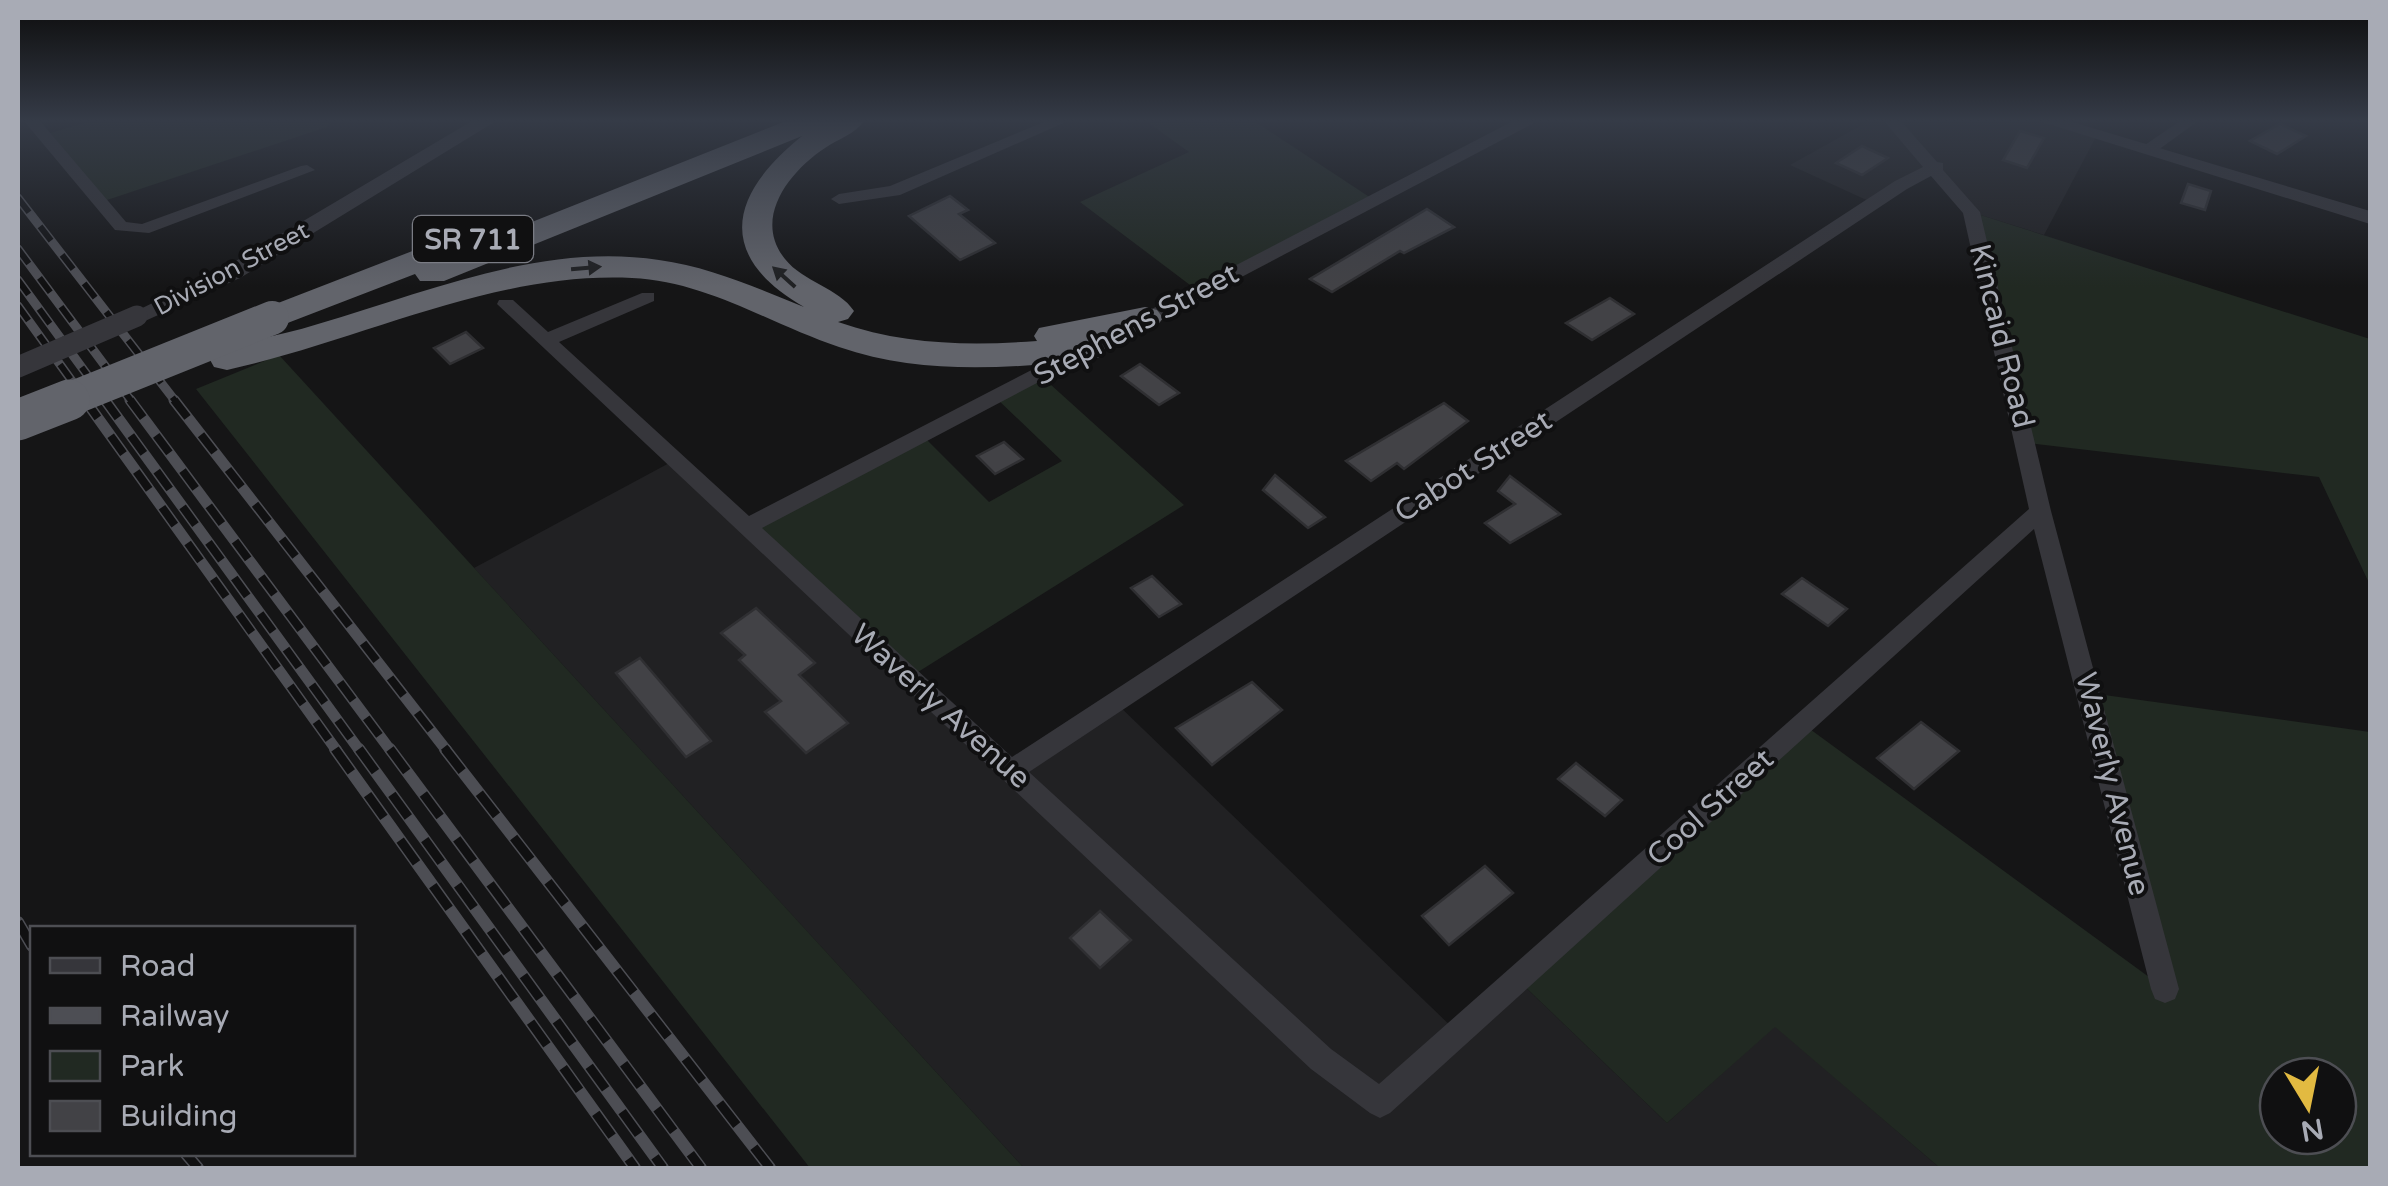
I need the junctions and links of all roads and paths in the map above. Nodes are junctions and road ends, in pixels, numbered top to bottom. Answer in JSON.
{"nodes":[{"id":1,"x":79,"y":176,"type":"edge"},
{"id":2,"x":289,"y":176,"type":"edge"},
{"id":3,"x":394,"y":176,"type":"edge"},
{"id":4,"x":630,"y":176,"type":"edge"},
{"id":5,"x":673,"y":176,"type":"edge"},
{"id":6,"x":772,"y":176,"type":"edge"},
{"id":7,"x":929,"y":176,"type":"edge"},
{"id":8,"x":1420,"y":176,"type":"edge"},
{"id":9,"x":1918,"y":176,"type":"edge"},
{"id":10,"x":1944,"y":176,"type":"edge"},
{"id":11,"x":2234,"y":176,"type":"edge"},
{"id":12,"x":838,"y":199,"type":"dead end"},
{"id":13,"x":2370,"y":218,"type":"edge"},
{"id":14,"x":648,"y":297,"type":"dead end"},
{"id":15,"x":506,"y":304,"type":"dead end"},
{"id":16,"x":1145,"y":318,"type":"junction"},
{"id":17,"x":281,"y":333,"type":"junction"},
{"id":18,"x":544,"y":341,"type":"junction"},
{"id":19,"x":1087,"y":349,"type":"junction"},
{"id":20,"x":18,"y":367,"type":"edge"},
{"id":21,"x":18,"y":420,"type":"edge"},
{"id":22,"x":18,"y":442,"type":"edge"},
{"id":23,"x":2040,"y":511,"type":"junction"},
{"id":24,"x":745,"y":528,"type":"junction"},
{"id":25,"x":2061,"y":578,"type":"joint"},
{"id":26,"x":1012,"y":770,"type":"junction"},
{"id":27,"x":2165,"y":989,"type":"dead end"},
{"id":28,"x":1380,"y":1103,"type":"joint"}],
"edges":[{"from":1,"to":2,"type":"street"},
{"from":3,"to":20,"type":"street","name":"Division Street","bridge":true},
{"from":4,"to":17,"type":"highway","number":"SR 711"},
{"from":5,"to":17,"type":"highway","number":"SR 711"},
{"from":16,"to":6,"type":"highway","one_way":true},
{"from":7,"to":12,"type":"street"},
{"from":8,"to":16,"type":"street","name":"Stephens Street"},
{"from":9,"to":26,"type":"street","name":"Cabot Street"},
{"from":10,"to":23,"type":"street","name":"Kincaid Road"},
{"from":11,"to":13,"type":"street"},
{"from":14,"to":18,"type":"street"},
{"from":15,"to":18,"type":"street","name":"Waverly Avenue"},
{"from":16,"to":19,"type":"street","name":"Stephens Street"},
{"from":17,"to":19,"type":"highway","one_way":true},
{"from":17,"to":21,"type":"highway","number":"SR 711","bridge":true},
{"from":17,"to":22,"type":"highway"},
{"from":18,"to":24,"type":"street","name":"Waverly Avenue"},
{"from":19,"to":24,"type":"street","name":"Stephens Street"},
{"from":23,"to":25,"type":"street","name":"Kincaid Road"},
{"from":23,"to":28,"type":"street","name":"Cool Street"},
{"from":24,"to":26,"type":"street","name":"Waverly Avenue"},
{"from":25,"to":27,"type":"street","name":"Waverly Avenue"},
{"from":26,"to":28,"type":"street","name":"Waverly Avenue"}]}
